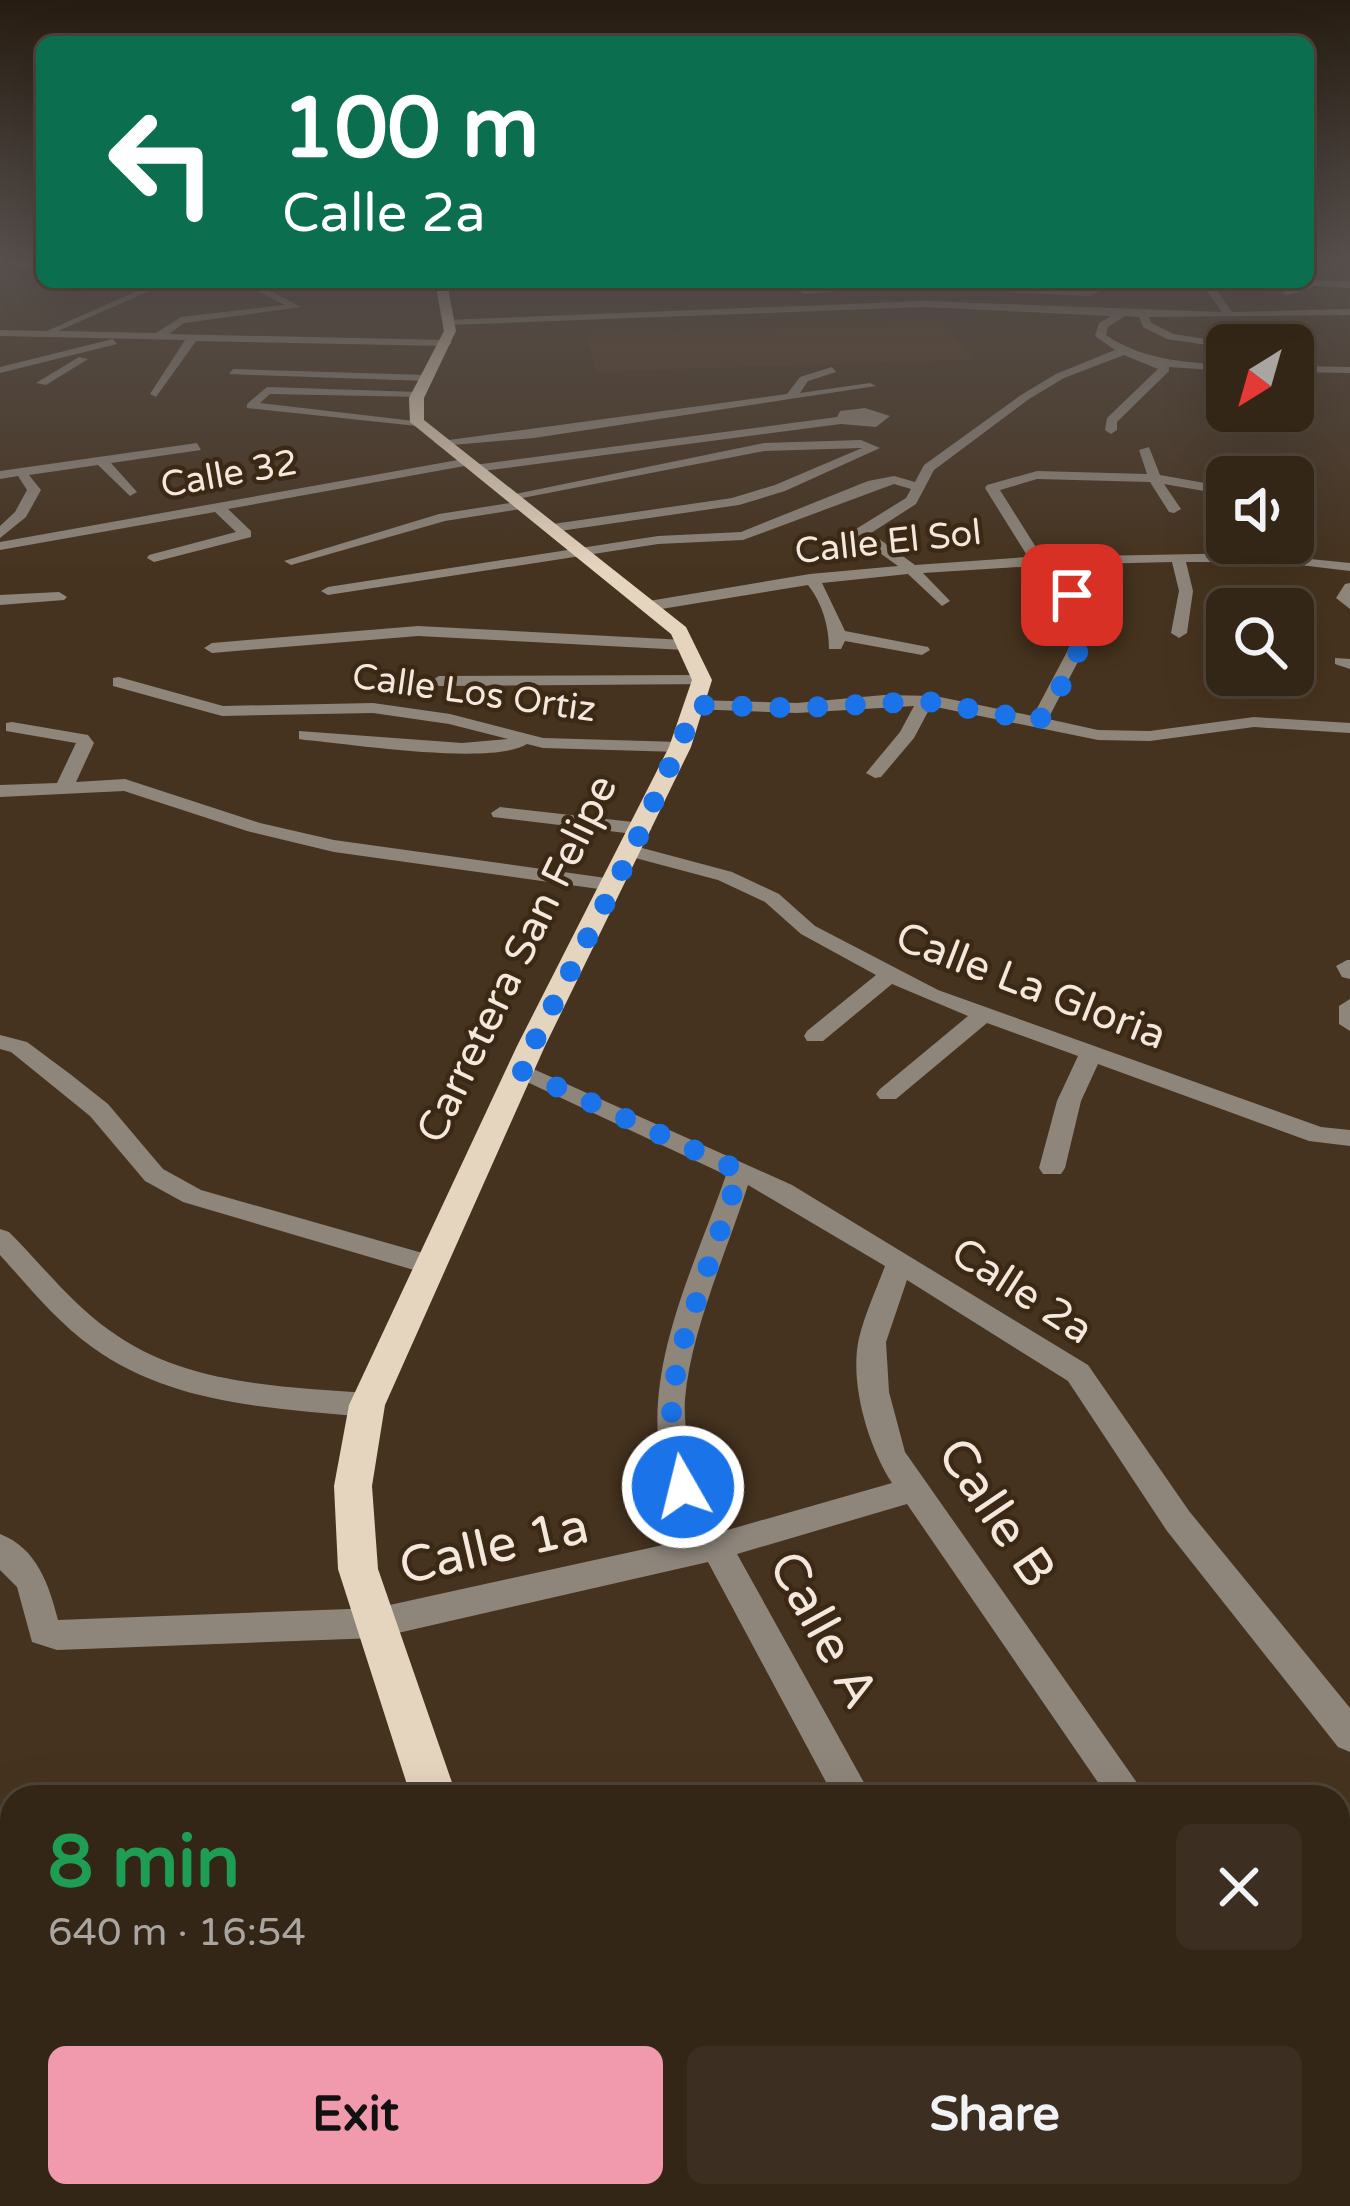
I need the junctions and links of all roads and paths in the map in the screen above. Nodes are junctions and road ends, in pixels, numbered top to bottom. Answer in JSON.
{"nodes":[{"id":1,"x":77,"y":363,"type":"edge"},
{"id":2,"x":176,"y":363,"type":"edge"},
{"id":3,"x":436,"y":363,"type":"edge"},
{"id":4,"x":1093,"y":363,"type":"edge"},
{"id":5,"x":1151,"y":363,"type":"edge"},
{"id":6,"x":70,"y":366,"type":"junction"},
{"id":7,"x":1160,"y":366,"type":"junction"},
{"id":8,"x":1206,"y":367,"type":"edge"},
{"id":9,"x":1314,"y":369,"type":"edge"},
{"id":10,"x":832,"y":370,"type":"dead end"},
{"id":11,"x":1350,"y":370,"type":"edge"},
{"id":12,"x":233,"y":372,"type":"dead end"},
{"id":13,"x":89,"y":376,"type":"dead end"},
{"id":14,"x":1206,"y":379,"type":"edge"},
{"id":15,"x":42,"y":383,"type":"dead end"},
{"id":16,"x":870,"y":386,"type":"dead end"},
{"id":17,"x":156,"y":394,"type":"dead end"},
{"id":18,"x":421,"y":398,"type":"junction"},
{"id":19,"x":790,"y":398,"type":"junction"},
{"id":20,"x":842,"y":420,"type":"dead end"},
{"id":21,"x":1111,"y":430,"type":"dead end"},
{"id":22,"x":440,"y":442,"type":"junction"},
{"id":23,"x":197,"y":447,"type":"dead end"},
{"id":24,"x":1145,"y":450,"type":"dead end"},
{"id":25,"x":774,"y":453,"type":"dead end"},
{"id":26,"x":101,"y":460,"type":"junction"},
{"id":27,"x":472,"y":465,"type":"junction"},
{"id":28,"x":21,"y":472,"type":"junction"},
{"id":29,"x":815,"y":474,"type":"junction"},
{"id":30,"x":0,"y":475,"type":"edge"},
{"id":31,"x":1156,"y":481,"type":"junction"},
{"id":32,"x":919,"y":487,"type":"junction"},
{"id":33,"x":1206,"y":488,"type":"edge"},
{"id":34,"x":130,"y":492,"type":"dead end"},
{"id":35,"x":517,"y":500,"type":"junction"},
{"id":36,"x":218,"y":507,"type":"junction"},
{"id":37,"x":1174,"y":508,"type":"dead end"},
{"id":38,"x":21,"y":514,"type":"junction"},
{"id":39,"x":0,"y":518,"type":"edge"},
{"id":40,"x":553,"y":528,"type":"junction"},
{"id":41,"x":0,"y":534,"type":"edge"},
{"id":42,"x":0,"y":546,"type":"edge"},
{"id":43,"x":584,"y":554,"type":"junction"},
{"id":44,"x":1206,"y":555,"type":"edge"},
{"id":45,"x":154,"y":558,"type":"dead end"},
{"id":46,"x":1178,"y":558,"type":"junction"},
{"id":47,"x":1036,"y":559,"type":"junction"},
{"id":48,"x":1314,"y":559,"type":"edge"},
{"id":49,"x":291,"y":561,"type":"dead end"},
{"id":50,"x":908,"y":566,"type":"junction"},
{"id":51,"x":1350,"y":567,"type":"edge"},
{"id":52,"x":810,"y":578,"type":"junction"},
{"id":53,"x":1350,"y":586,"type":"edge"},
{"id":54,"x":328,"y":591,"type":"dead end"},
{"id":55,"x":58,"y":597,"type":"dead end"},
{"id":56,"x":0,"y":600,"type":"edge"},
{"id":57,"x":942,"y":601,"type":"dead end"},
{"id":58,"x":1350,"y":604,"type":"edge"},
{"id":59,"x":649,"y":606,"type":"junction"},
{"id":60,"x":1179,"y":633,"type":"dead end"},
{"id":61,"x":685,"y":645,"type":"junction"},
{"id":62,"x":212,"y":648,"type":"dead end"},
{"id":63,"x":922,"y":650,"type":"dead end"},
{"id":64,"x":439,"y":681,"type":"dead end"},
{"id":65,"x":119,"y":682,"type":"dead end"},
{"id":66,"x":700,"y":693,"type":"junction"},
{"id":67,"x":925,"y":701,"type":"junction"},
{"id":68,"x":1039,"y":721,"type":"junction"},
{"id":69,"x":12,"y":727,"type":"dead end"},
{"id":70,"x":1348,"y":732,"type":"edge"},
{"id":71,"x":305,"y":735,"type":"dead end"},
{"id":72,"x":543,"y":743,"type":"junction"},
{"id":73,"x":680,"y":747,"type":"junction"},
{"id":74,"x":875,"y":773,"type":"dead end"},
{"id":75,"x":64,"y":786,"type":"junction"},
{"id":76,"x":0,"y":791,"type":"edge"},
{"id":77,"x":500,"y":812,"type":"dead end"},
{"id":78,"x":637,"y":840,"type":"junction"},
{"id":79,"x":613,"y":885,"type":"junction"},
{"id":80,"x":888,"y":976,"type":"junction"},
{"id":81,"x":1350,"y":1006,"type":"edge"},
{"id":82,"x":983,"y":1014,"type":"junction"},
{"id":83,"x":1350,"y":1024,"type":"edge"},
{"id":84,"x":815,"y":1036,"type":"dead end"},
{"id":85,"x":0,"y":1042,"type":"edge"},
{"id":86,"x":1091,"y":1053,"type":"junction"},
{"id":87,"x":520,"y":1070,"type":"junction"},
{"id":88,"x":888,"y":1094,"type":"dead end"},
{"id":89,"x":1350,"y":1138,"type":"edge"},
{"id":90,"x":1052,"y":1168,"type":"dead end"},
{"id":91,"x":740,"y":1171,"type":"junction"},
{"id":92,"x":0,"y":1239,"type":"edge"},
{"id":93,"x":900,"y":1261,"type":"junction"},
{"id":94,"x":430,"y":1265,"type":"junction"},
{"id":95,"x":367,"y":1406,"type":"junction"},
{"id":96,"x":912,"y":1490,"type":"junction"},
{"id":97,"x":715,"y":1546,"type":"junction"},
{"id":98,"x":0,"y":1548,"type":"edge"},
{"id":99,"x":376,"y":1623,"type":"junction"},
{"id":100,"x":1350,"y":1735,"type":"edge"},
{"id":101,"x":430,"y":1785,"type":"edge"},
{"id":102,"x":847,"y":1785,"type":"edge"},
{"id":103,"x":1121,"y":1785,"type":"edge"}],
"edges":[{"from":1,"to":6,"type":"street"},
{"from":2,"to":17,"type":"street"},
{"from":3,"to":18,"type":"main road"},
{"from":4,"to":32,"type":"street"},
{"from":5,"to":7,"type":"street"},
{"from":6,"to":13,"type":"street"},
{"from":6,"to":15,"type":"street"},
{"from":7,"to":8,"type":"street"},
{"from":7,"to":14,"type":"street"},
{"from":7,"to":21,"type":"street"},
{"from":9,"to":11,"type":"street"},
{"from":10,"to":19,"type":"street"},
{"from":12,"to":18,"type":"street"},
{"from":16,"to":19,"type":"street"},
{"from":18,"to":18,"type":"street"},
{"from":18,"to":22,"type":"main road"},
{"from":19,"to":22,"type":"street"},
{"from":20,"to":27,"type":"street","name":"Calle 32"},
{"from":22,"to":27,"type":"main road"},
{"from":23,"to":26,"type":"street"},
{"from":24,"to":31,"type":"street"},
{"from":25,"to":29,"type":"street"},
{"from":26,"to":28,"type":"street"},
{"from":26,"to":34,"type":"street"},
{"from":27,"to":35,"type":"main road"},
{"from":27,"to":36,"type":"street","name":"Calle 32"},
{"from":28,"to":30,"type":"street"},
{"from":28,"to":38,"type":"street"},
{"from":29,"to":35,"type":"street"},
{"from":29,"to":40,"type":"street"},
{"from":31,"to":33,"type":"street"},
{"from":31,"to":37,"type":"street"},
{"from":31,"to":47,"type":"street"},
{"from":32,"to":43,"type":"street"},
{"from":32,"to":50,"type":"street"},
{"from":35,"to":40,"type":"main road"},
{"from":35,"to":49,"type":"street"},
{"from":36,"to":42,"type":"street","name":"Calle 32"},
{"from":36,"to":45,"type":"street"},
{"from":38,"to":39,"type":"street"},
{"from":38,"to":41,"type":"street"},
{"from":40,"to":43,"type":"main road"},
{"from":43,"to":54,"type":"street"},
{"from":43,"to":59,"type":"main road"},
{"from":44,"to":46,"type":"street","name":"Calle El Sol"},
{"from":46,"to":47,"type":"street","name":"Calle El Sol"},
{"from":46,"to":60,"type":"street"},
{"from":47,"to":50,"type":"street","name":"Calle El Sol"},
{"from":47,"to":68,"type":"street"},
{"from":48,"to":51,"type":"street","name":"Calle El Sol"},
{"from":50,"to":52,"type":"street","name":"Calle El Sol"},
{"from":50,"to":57,"type":"street"},
{"from":52,"to":59,"type":"street","name":"Calle El Sol"},
{"from":52,"to":63,"type":"street"},
{"from":53,"to":58,"type":"street"},
{"from":55,"to":56,"type":"street"},
{"from":59,"to":61,"type":"main road"},
{"from":61,"to":62,"type":"street"},
{"from":61,"to":66,"type":"main road"},
{"from":64,"to":66,"type":"street"},
{"from":65,"to":72,"type":"street","name":"Calle Los Ortiz"},
{"from":66,"to":67,"type":"street"},
{"from":66,"to":73,"type":"main road","name":"Carretera San Felipe"},
{"from":67,"to":68,"type":"street"},
{"from":67,"to":74,"type":"street"},
{"from":68,"to":70,"type":"street"},
{"from":69,"to":75,"type":"street"},
{"from":71,"to":72,"type":"street"},
{"from":72,"to":73,"type":"street","name":"Calle Los Ortiz"},
{"from":73,"to":78,"type":"main road","name":"Carretera San Felipe"},
{"from":75,"to":76,"type":"street"},
{"from":75,"to":79,"type":"street"},
{"from":77,"to":78,"type":"street","name":"Calle La Gloria"},
{"from":78,"to":79,"type":"main road","name":"Carretera San Felipe"},
{"from":78,"to":80,"type":"street","name":"Calle La Gloria"},
{"from":79,"to":87,"type":"main road","name":"Carretera San Felipe"},
{"from":80,"to":82,"type":"street","name":"Calle La Gloria"},
{"from":80,"to":84,"type":"street"},
{"from":81,"to":83,"type":"street"},
{"from":82,"to":86,"type":"street","name":"Calle La Gloria"},
{"from":82,"to":88,"type":"street"},
{"from":85,"to":94,"type":"street"},
{"from":86,"to":89,"type":"street","name":"Calle La Gloria"},
{"from":86,"to":90,"type":"street"},
{"from":87,"to":91,"type":"street","name":"Calle 2a"},
{"from":87,"to":94,"type":"main road","name":"Carretera San Felipe"},
{"from":91,"to":93,"type":"street","name":"Calle 2a"},
{"from":91,"to":97,"type":"street","name":"Calle A"},
{"from":92,"to":95,"type":"street"},
{"from":93,"to":96,"type":"street","name":"Calle B"},
{"from":93,"to":100,"type":"street","name":"Calle 2a"},
{"from":94,"to":95,"type":"main road","name":"Carretera San Felipe"},
{"from":95,"to":99,"type":"main road","name":"Carretera San Felipe"},
{"from":96,"to":97,"type":"street","name":"Calle 1a"},
{"from":96,"to":103,"type":"street","name":"Calle B"},
{"from":97,"to":99,"type":"street","name":"Calle 1a"},
{"from":97,"to":102,"type":"street","name":"Calle A"},
{"from":98,"to":99,"type":"street","name":"Calle 1a"},
{"from":99,"to":101,"type":"main road","name":"Carretera San Felipe"}]}
